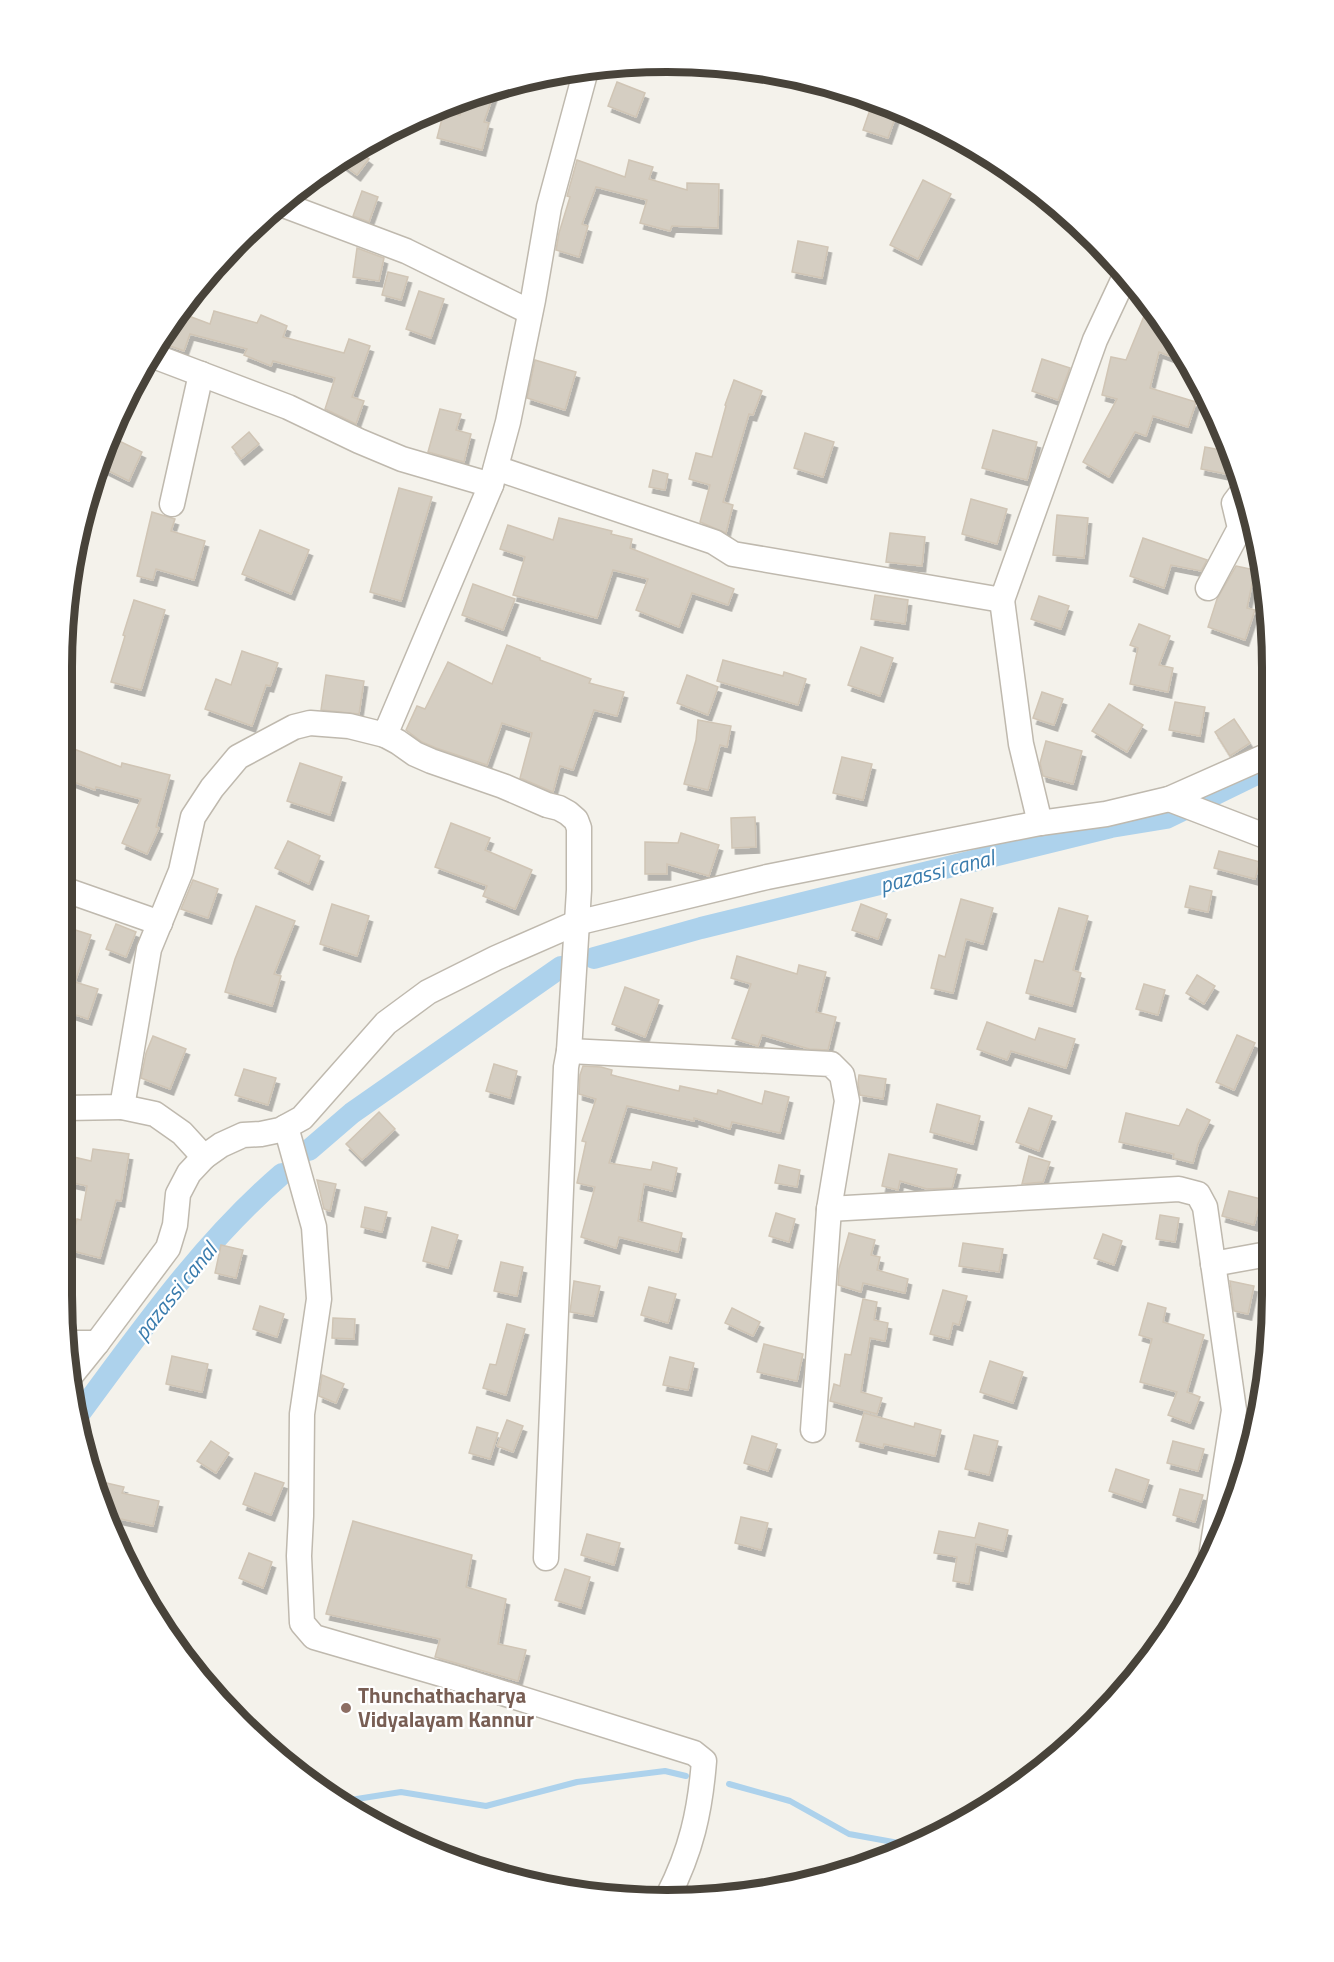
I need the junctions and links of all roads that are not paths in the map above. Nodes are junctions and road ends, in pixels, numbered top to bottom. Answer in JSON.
{"nodes":[{"id":1,"x":584,"y":78,"type":"edge"},
{"id":2,"x":290,"y":207,"type":"edge"},
{"id":3,"x":1121,"y":284,"type":"edge"},
{"id":4,"x":530,"y":312,"type":"junction"},
{"id":5,"x":159,"y":358,"type":"edge"},
{"id":6,"x":201,"y":374,"type":"junction"},
{"id":7,"x":494,"y":477,"type":"junction"},
{"id":8,"x":1237,"y":499,"type":"edge"},
{"id":9,"x":172,"y":504,"type":"dead end"},
{"id":10,"x":1208,"y":588,"type":"dead end"},
{"id":11,"x":1002,"y":600,"type":"junction"},
{"id":12,"x":385,"y":735,"type":"junction"},
{"id":13,"x":1262,"y":758,"type":"edge"},
{"id":14,"x":1169,"y":799,"type":"junction"},
{"id":15,"x":1040,"y":823,"type":"junction"},
{"id":16,"x":1262,"y":835,"type":"edge"},
{"id":17,"x":72,"y":893,"type":"edge"},
{"id":18,"x":160,"y":923,"type":"junction"},
{"id":19,"x":576,"y":923,"type":"junction"},
{"id":20,"x":569,"y":1051,"type":"junction"},
{"id":21,"x":72,"y":1107,"type":"edge"},
{"id":22,"x":122,"y":1107,"type":"junction"},
{"id":23,"x":286,"y":1127,"type":"junction"},
{"id":24,"x":204,"y":1157,"type":"junction"},
{"id":25,"x":829,"y":1209,"type":"junction"},
{"id":26,"x":1262,"y":1255,"type":"edge"},
{"id":27,"x":1213,"y":1264,"type":"junction"},
{"id":28,"x":74,"y":1343,"type":"edge"},
{"id":29,"x":98,"y":1343,"type":"junction"},
{"id":30,"x":77,"y":1369,"type":"edge"},
{"id":31,"x":813,"y":1430,"type":"dead end"},
{"id":32,"x":1216,"y":1525,"type":"edge"},
{"id":33,"x":546,"y":1558,"type":"dead end"},
{"id":34,"x":671,"y":1890,"type":"edge"}],
"edges":[{"from":1,"to":4,"type":"street"},
{"from":2,"to":4,"type":"street"},
{"from":3,"to":11,"type":"street"},
{"from":4,"to":7,"type":"street"},
{"from":5,"to":6,"type":"street"},
{"from":6,"to":7,"type":"street"},
{"from":6,"to":9,"type":"street"},
{"from":7,"to":11,"type":"street"},
{"from":7,"to":12,"type":"street"},
{"from":8,"to":10,"type":"street"},
{"from":11,"to":15,"type":"street"},
{"from":12,"to":18,"type":"street"},
{"from":12,"to":19,"type":"street"},
{"from":13,"to":14,"type":"street"},
{"from":14,"to":15,"type":"street"},
{"from":14,"to":16,"type":"street"},
{"from":15,"to":19,"type":"street"},
{"from":17,"to":18,"type":"street"},
{"from":18,"to":22,"type":"street"},
{"from":19,"to":20,"type":"street"},
{"from":19,"to":23,"type":"street"},
{"from":20,"to":25,"type":"street"},
{"from":20,"to":33,"type":"street"},
{"from":21,"to":22,"type":"street"},
{"from":22,"to":24,"type":"street"},
{"from":23,"to":24,"type":"street"},
{"from":23,"to":34,"type":"street"},
{"from":24,"to":29,"type":"street"},
{"from":25,"to":27,"type":"street"},
{"from":25,"to":31,"type":"street"},
{"from":26,"to":27,"type":"street"},
{"from":27,"to":32,"type":"street"},
{"from":28,"to":29,"type":"street"},
{"from":29,"to":30,"type":"street"}]}
